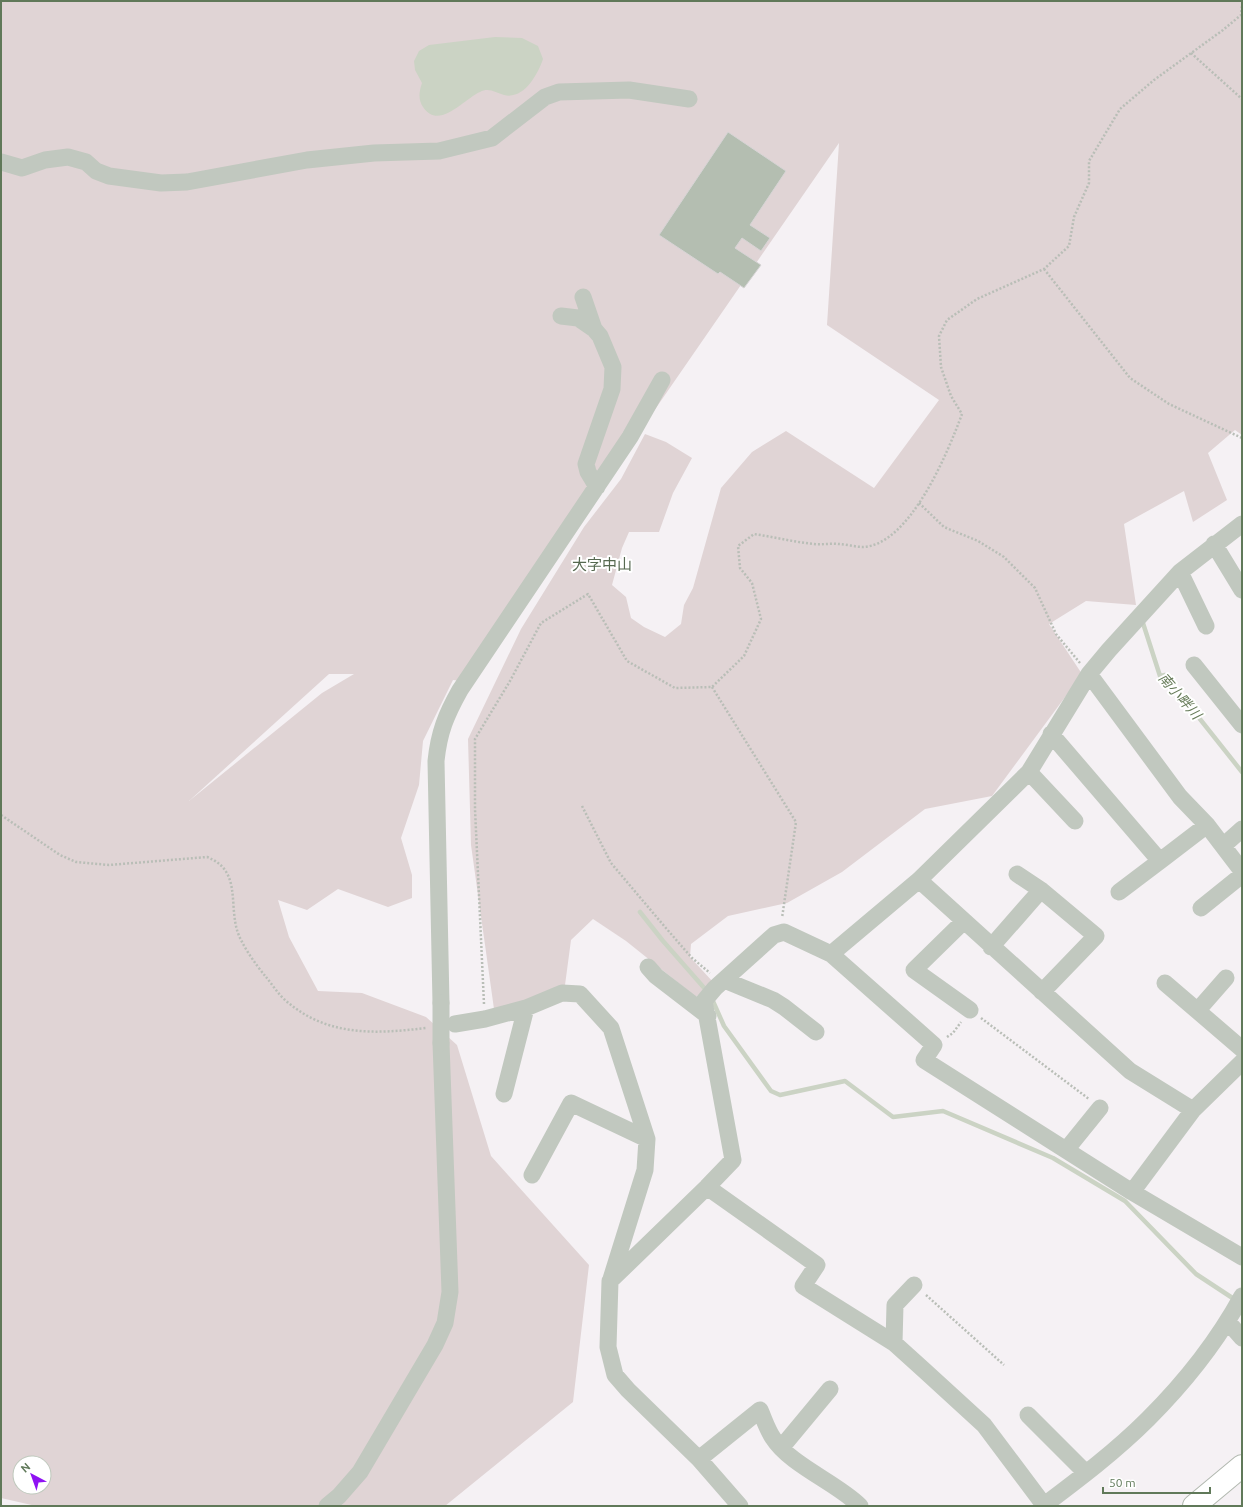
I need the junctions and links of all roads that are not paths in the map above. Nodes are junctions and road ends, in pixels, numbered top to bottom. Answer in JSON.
{"nodes":[{"id":1,"x":689,"y":99,"type":"dead end"},
{"id":2,"x":1,"y":162,"type":"edge"},
{"id":3,"x":583,"y":297,"type":"dead end"},
{"id":4,"x":561,"y":316,"type":"dead end"},
{"id":5,"x":594,"y":329,"type":"junction"},
{"id":6,"x":662,"y":380,"type":"dead end"},
{"id":7,"x":597,"y":487,"type":"junction"},
{"id":8,"x":1242,"y":524,"type":"edge"},
{"id":9,"x":1214,"y":544,"type":"junction"},
{"id":10,"x":1180,"y":572,"type":"junction"},
{"id":11,"x":1242,"y":590,"type":"edge"},
{"id":12,"x":1206,"y":626,"type":"dead end"},
{"id":13,"x":1194,"y":665,"type":"dead end"},
{"id":14,"x":1089,"y":674,"type":"junction"},
{"id":15,"x":1242,"y":725,"type":"edge"},
{"id":16,"x":1051,"y":734,"type":"junction"},
{"id":17,"x":1029,"y":772,"type":"junction"},
{"id":18,"x":1075,"y":821,"type":"dead end"},
{"id":19,"x":1207,"y":825,"type":"junction"},
{"id":20,"x":1242,"y":829,"type":"edge"},
{"id":21,"x":1223,"y":846,"type":"junction"},
{"id":22,"x":1160,"y":861,"type":"junction"},
{"id":23,"x":1242,"y":871,"type":"edge"},
{"id":24,"x":1018,"y":874,"type":"dead end"},
{"id":25,"x":1242,"y":875,"type":"edge"},
{"id":26,"x":919,"y":880,"type":"junction"},
{"id":27,"x":1041,"y":890,"type":"junction"},
{"id":28,"x":1119,"y":892,"type":"dead end"},
{"id":29,"x":1201,"y":908,"type":"dead end"},
{"id":30,"x":963,"y":922,"type":"junction"},
{"id":31,"x":991,"y":946,"type":"junction"},
{"id":32,"x":831,"y":954,"type":"junction"},
{"id":33,"x":648,"y":967,"type":"dead end"},
{"id":34,"x":1226,"y":978,"type":"dead end"},
{"id":35,"x":722,"y":981,"type":"junction"},
{"id":36,"x":1165,"y":983,"type":"dead end"},
{"id":37,"x":1042,"y":992,"type":"junction"},
{"id":38,"x":526,"y":1008,"type":"junction"},
{"id":39,"x":970,"y":1010,"type":"road end"},
{"id":40,"x":1198,"y":1010,"type":"junction"},
{"id":41,"x":708,"y":1016,"type":"junction"},
{"id":42,"x":455,"y":1024,"type":"road end"},
{"id":43,"x":816,"y":1032,"type":"dead end"},
{"id":44,"x":1242,"y":1049,"type":"edge"},
{"id":45,"x":1242,"y":1062,"type":"edge"},
{"id":46,"x":504,"y":1094,"type":"dead end"},
{"id":47,"x":1100,"y":1108,"type":"road end"},
{"id":48,"x":1193,"y":1110,"type":"junction"},
{"id":49,"x":647,"y":1139,"type":"junction"},
{"id":50,"x":1066,"y":1150,"type":"junction"},
{"id":51,"x":532,"y":1175,"type":"dead end"},
{"id":52,"x":707,"y":1187,"type":"junction"},
{"id":53,"x":1132,"y":1192,"type":"junction"},
{"id":54,"x":1242,"y":1257,"type":"edge"},
{"id":55,"x":610,"y":1281,"type":"junction"},
{"id":56,"x":914,"y":1285,"type":"road end"},
{"id":57,"x":1242,"y":1296,"type":"edge"},
{"id":58,"x":1228,"y":1322,"type":"junction"},
{"id":59,"x":1242,"y":1338,"type":"edge"},
{"id":60,"x":894,"y":1343,"type":"junction"},
{"id":61,"x":830,"y":1389,"type":"dead end"},
{"id":62,"x":1028,"y":1416,"type":"dead end"},
{"id":63,"x":781,"y":1448,"type":"junction"},
{"id":64,"x":699,"y":1459,"type":"junction"},
{"id":65,"x":1242,"y":1466,"type":"edge"},
{"id":66,"x":1086,"y":1474,"type":"junction"},
{"id":67,"x":327,"y":1506,"type":"edge"},
{"id":68,"x":740,"y":1506,"type":"edge"},
{"id":69,"x":860,"y":1506,"type":"edge"},
{"id":70,"x":1043,"y":1506,"type":"edge"},
{"id":71,"x":1194,"y":1506,"type":"edge"}],
"edges":[{"from":1,"to":2,"type":"street"},
{"from":3,"to":5,"type":"street"},
{"from":4,"to":5,"type":"street"},
{"from":5,"to":7,"type":"street"},
{"from":6,"to":7,"type":"street"},
{"from":7,"to":67,"type":"street","bridge":true},
{"from":8,"to":9,"type":"street"},
{"from":9,"to":10,"type":"street"},
{"from":9,"to":11,"type":"street"},
{"from":10,"to":12,"type":"street"},
{"from":10,"to":14,"type":"street"},
{"from":13,"to":15,"type":"street"},
{"from":14,"to":16,"type":"street"},
{"from":14,"to":19,"type":"street"},
{"from":16,"to":17,"type":"street"},
{"from":16,"to":22,"type":"street"},
{"from":17,"to":18,"type":"street"},
{"from":17,"to":26,"type":"street"},
{"from":19,"to":21,"type":"street"},
{"from":19,"to":22,"type":"street"},
{"from":20,"to":21,"type":"street"},
{"from":21,"to":23,"type":"street"},
{"from":22,"to":28,"type":"street"},
{"from":24,"to":27,"type":"street"},
{"from":25,"to":29,"type":"street"},
{"from":26,"to":30,"type":"street"},
{"from":26,"to":32,"type":"street"},
{"from":27,"to":31,"type":"street"},
{"from":27,"to":37,"type":"street"},
{"from":30,"to":31,"type":"street"},
{"from":30,"to":39,"type":"street"},
{"from":31,"to":37,"type":"street"},
{"from":32,"to":35,"type":"street"},
{"from":32,"to":50,"type":"street"},
{"from":33,"to":41,"type":"street"},
{"from":34,"to":40,"type":"street"},
{"from":35,"to":41,"type":"street"},
{"from":35,"to":43,"type":"street"},
{"from":36,"to":40,"type":"street"},
{"from":37,"to":48,"type":"street"},
{"from":38,"to":42,"type":"street"},
{"from":38,"to":46,"type":"street"},
{"from":38,"to":49,"type":"street"},
{"from":40,"to":44,"type":"street"},
{"from":41,"to":52,"type":"street"},
{"from":45,"to":48,"type":"street"},
{"from":47,"to":50,"type":"street"},
{"from":48,"to":53,"type":"street"},
{"from":49,"to":51,"type":"street"},
{"from":49,"to":55,"type":"street"},
{"from":50,"to":53,"type":"street"},
{"from":52,"to":55,"type":"street"},
{"from":52,"to":60,"type":"street"},
{"from":53,"to":54,"type":"street"},
{"from":55,"to":64,"type":"street"},
{"from":56,"to":60,"type":"street"},
{"from":57,"to":58,"type":"street"},
{"from":58,"to":59,"type":"street"},
{"from":58,"to":66,"type":"street"},
{"from":60,"to":70,"type":"street"},
{"from":61,"to":63,"type":"street"},
{"from":62,"to":66,"type":"street"},
{"from":63,"to":64,"type":"street"},
{"from":63,"to":69,"type":"street"},
{"from":64,"to":68,"type":"street"},
{"from":65,"to":71,"type":"highway"},
{"from":66,"to":70,"type":"street"}]}
